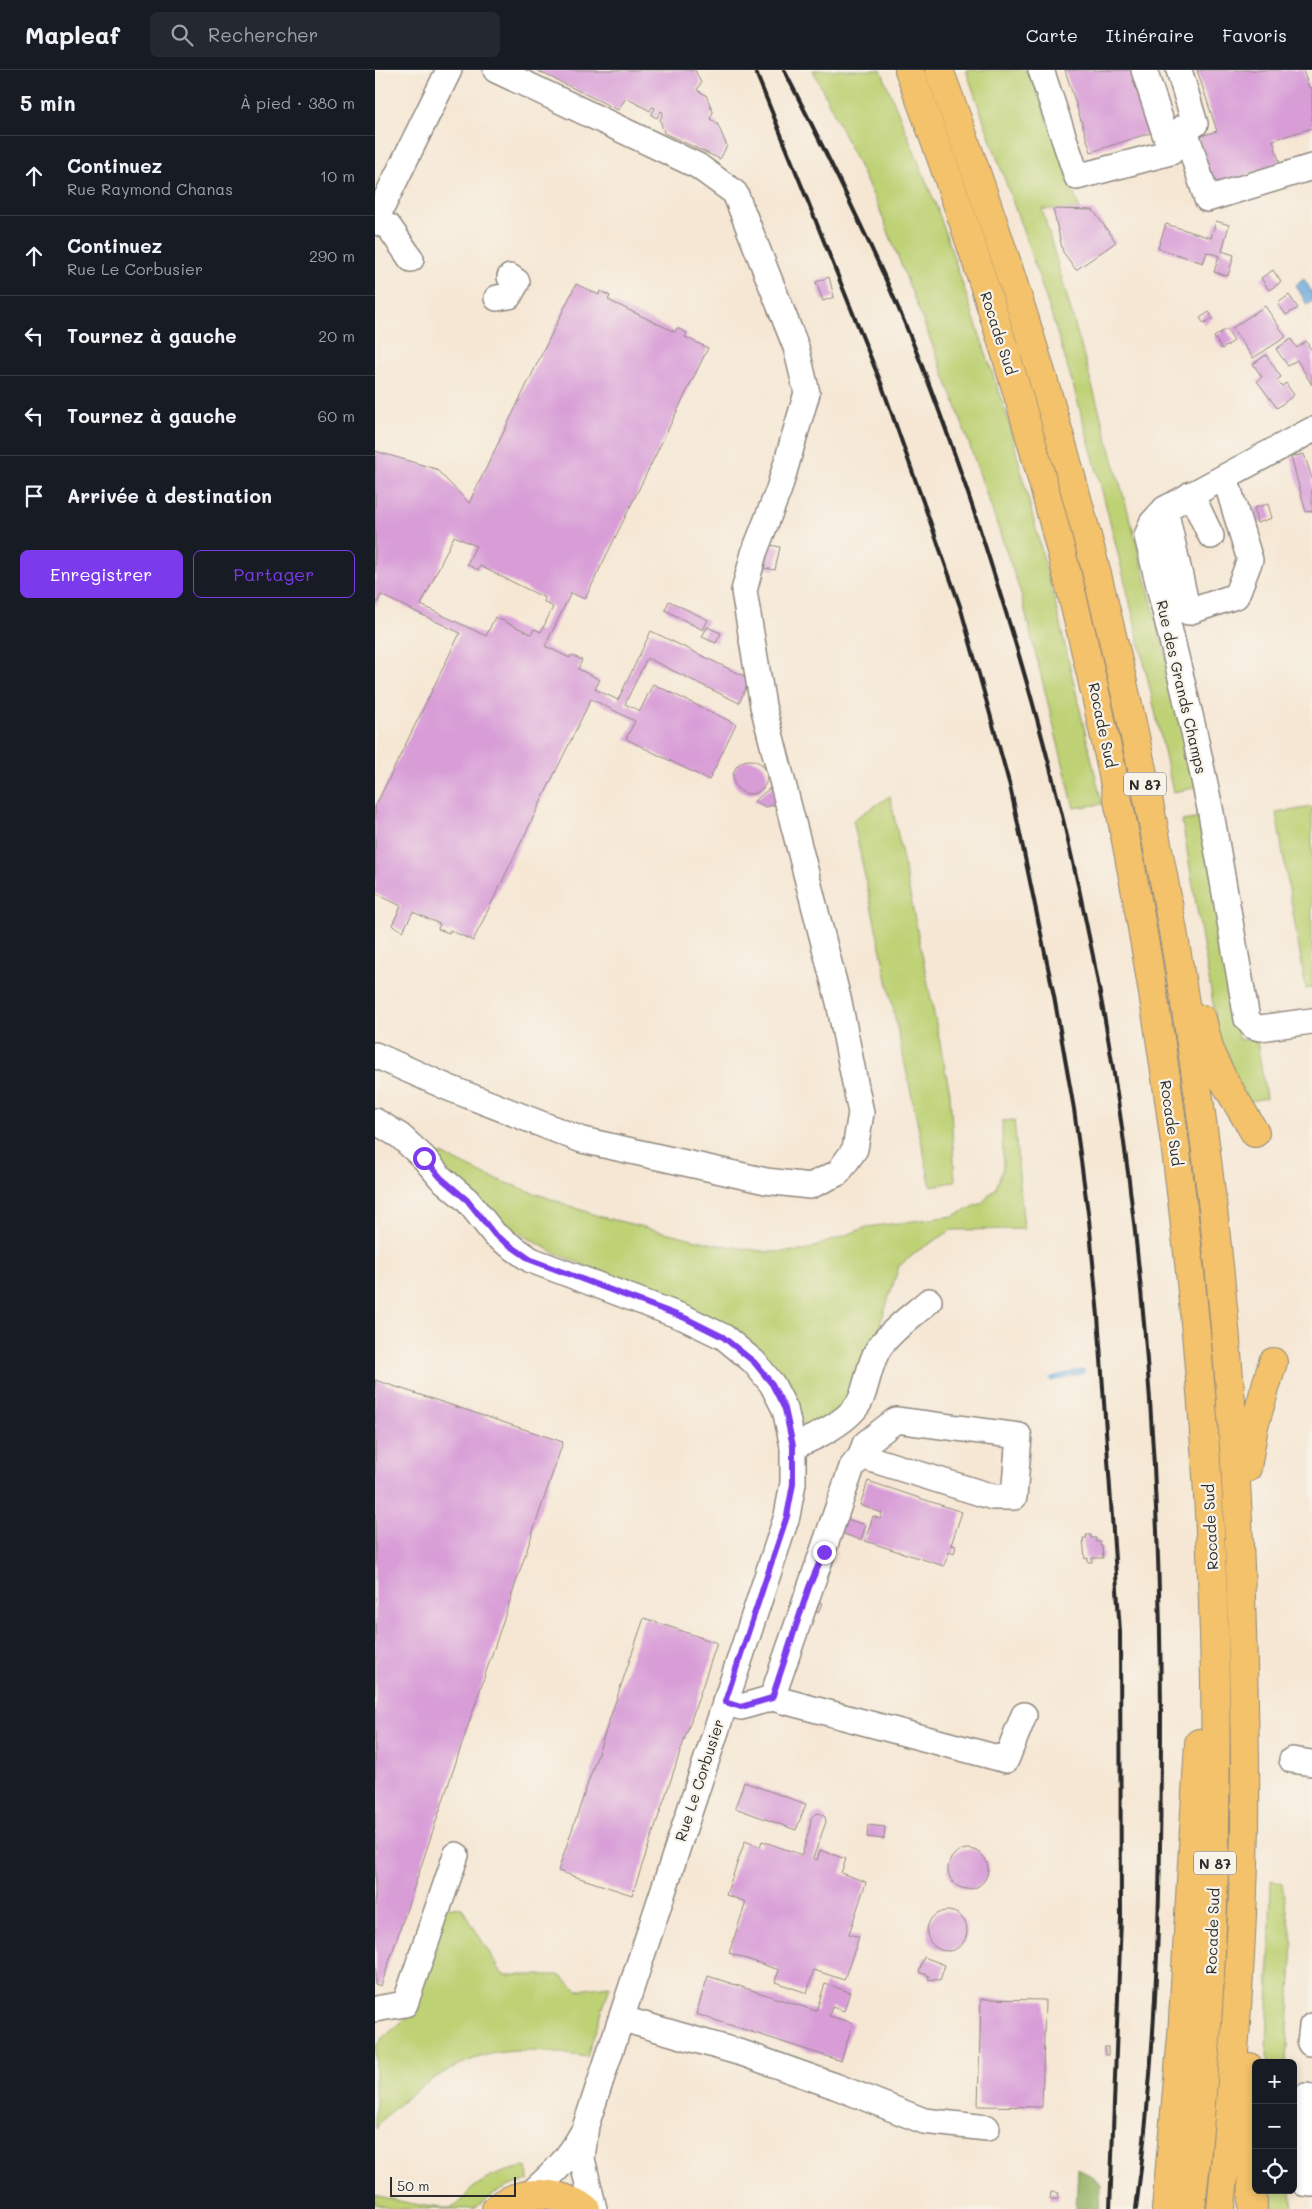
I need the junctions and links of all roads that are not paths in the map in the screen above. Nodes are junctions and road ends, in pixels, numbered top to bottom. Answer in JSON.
{"nodes":[{"id":1,"x":449,"y":70,"type":"edge"},
{"id":2,"x":496,"y":70,"type":"edge"},
{"id":3,"x":891,"y":70,"type":"edge"},
{"id":4,"x":909,"y":70,"type":"edge"},
{"id":5,"x":939,"y":70,"type":"edge"},
{"id":6,"x":1041,"y":70,"type":"edge"},
{"id":7,"x":1144,"y":70,"type":"edge"},
{"id":8,"x":1179,"y":70,"type":"edge"},
{"id":9,"x":1312,"y":167,"type":"edge"},
{"id":10,"x":385,"y":223,"type":"edge"},
{"id":11,"x":411,"y":259,"type":"dead end"},
{"id":12,"x":510,"y":277,"type":"dead end"},
{"id":13,"x":497,"y":298,"type":"dead end"},
{"id":14,"x":1004,"y":347,"type":"junction"},
{"id":15,"x":1312,"y":430,"type":"edge"},
{"id":16,"x":1225,"y":477,"type":"junction"},
{"id":17,"x":1191,"y":494,"type":"junction"},
{"id":18,"x":1165,"y":509,"type":"junction"},
{"id":19,"x":1211,"y":536,"type":"dead end"},
{"id":20,"x":1145,"y":781,"type":"junction"},
{"id":21,"x":1312,"y":1021,"type":"edge"},
{"id":22,"x":375,"y":1055,"type":"edge"},
{"id":23,"x":375,"y":1120,"type":"edge"},
{"id":24,"x":1255,"y":1133,"type":"dead end"},
{"id":25,"x":375,"y":1140,"type":"edge"},
{"id":26,"x":441,"y":1178,"type":"junction"},
{"id":27,"x":929,"y":1301,"type":"dead end"},
{"id":28,"x":1273,"y":1362,"type":"dead end"},
{"id":29,"x":793,"y":1446,"type":"junction"},
{"id":30,"x":861,"y":1456,"type":"junction"},
{"id":31,"x":1210,"y":1516,"type":"junction"},
{"id":32,"x":1239,"y":1522,"type":"junction"},
{"id":33,"x":772,"y":1698,"type":"junction"},
{"id":34,"x":725,"y":1702,"type":"junction"},
{"id":35,"x":1024,"y":1715,"type":"dead end"},
{"id":36,"x":1245,"y":1823,"type":"junction"},
{"id":37,"x":456,"y":1855,"type":"dead end"},
{"id":38,"x":375,"y":2009,"type":"edge"},
{"id":39,"x":623,"y":2019,"type":"junction"},
{"id":40,"x":1306,"y":2096,"type":"dead end"},
{"id":41,"x":586,"y":2126,"type":"junction"},
{"id":42,"x":987,"y":2128,"type":"dead end"},
{"id":43,"x":1312,"y":2184,"type":"edge"},
{"id":44,"x":529,"y":2195,"type":"junction"},
{"id":45,"x":496,"y":2209,"type":"edge"},
{"id":46,"x":586,"y":2209,"type":"edge"},
{"id":47,"x":594,"y":2209,"type":"edge"},
{"id":48,"x":1166,"y":2209,"type":"edge"},
{"id":49,"x":1191,"y":2209,"type":"edge"},
{"id":50,"x":1221,"y":2209,"type":"edge"},
{"id":51,"x":1253,"y":2209,"type":"edge"}],
"edges":[{"from":1,"to":10,"type":"street"},
{"from":2,"to":22,"type":"street"},
{"from":3,"to":14,"type":"main road"},
{"from":4,"to":14,"type":"main road","name":"Rocade Sud","number":"N 87"},
{"from":5,"to":20,"type":"main road","name":"Rocade Sud","number":"N 87"},
{"from":6,"to":7,"type":"street"},
{"from":8,"to":9,"type":"street"},
{"from":10,"to":11,"type":"street"},
{"from":12,"to":13,"type":"street"},
{"from":14,"to":31,"type":"main road","name":"Rocade Sud","number":"N 87"},
{"from":15,"to":16,"type":"street","name":"Rue des Grands Champs"},
{"from":16,"to":17,"type":"street","name":"Rue des Grands Champs"},
{"from":16,"to":18,"type":"street"},
{"from":17,"to":18,"type":"street","name":"Rue des Grands Champs"},
{"from":17,"to":19,"type":"street"},
{"from":18,"to":21,"type":"street","name":"Rue des Grands Champs"},
{"from":20,"to":24,"type":"main road","number":"N 87"},
{"from":20,"to":32,"type":"main road","name":"Rocade Sud","number":"N 87"},
{"from":23,"to":26,"type":"street"},
{"from":25,"to":26,"type":"street"},
{"from":26,"to":29,"type":"street","name":"Rue Le Corbusier"},
{"from":27,"to":29,"type":"street"},
{"from":28,"to":32,"type":"main road"},
{"from":29,"to":34,"type":"street","name":"Rue Le Corbusier"},
{"from":30,"to":30,"type":"street"},
{"from":30,"to":33,"type":"street"},
{"from":31,"to":48,"type":"main road"},
{"from":31,"to":49,"type":"main road","name":"Rocade Sud","number":"N 87"},
{"from":32,"to":36,"type":"main road","name":"Rocade Sud","number":"N 87"},
{"from":33,"to":34,"type":"street"},
{"from":33,"to":35,"type":"street"},
{"from":34,"to":39,"type":"street","name":"Rue Le Corbusier"},
{"from":36,"to":50,"type":"main road","name":"Rocade Sud","number":"N 87"},
{"from":36,"to":51,"type":"main road"},
{"from":37,"to":38,"type":"street"},
{"from":39,"to":41,"type":"street","name":"Rue Le Corbusier"},
{"from":39,"to":42,"type":"street"},
{"from":40,"to":43,"type":"street"},
{"from":41,"to":44,"type":"street","name":"Rue Le Corbusier"},
{"from":41,"to":47,"type":"street","name":"Rue Le Corbusier"},
{"from":44,"to":45,"type":"main road"},
{"from":44,"to":46,"type":"main road"}]}
